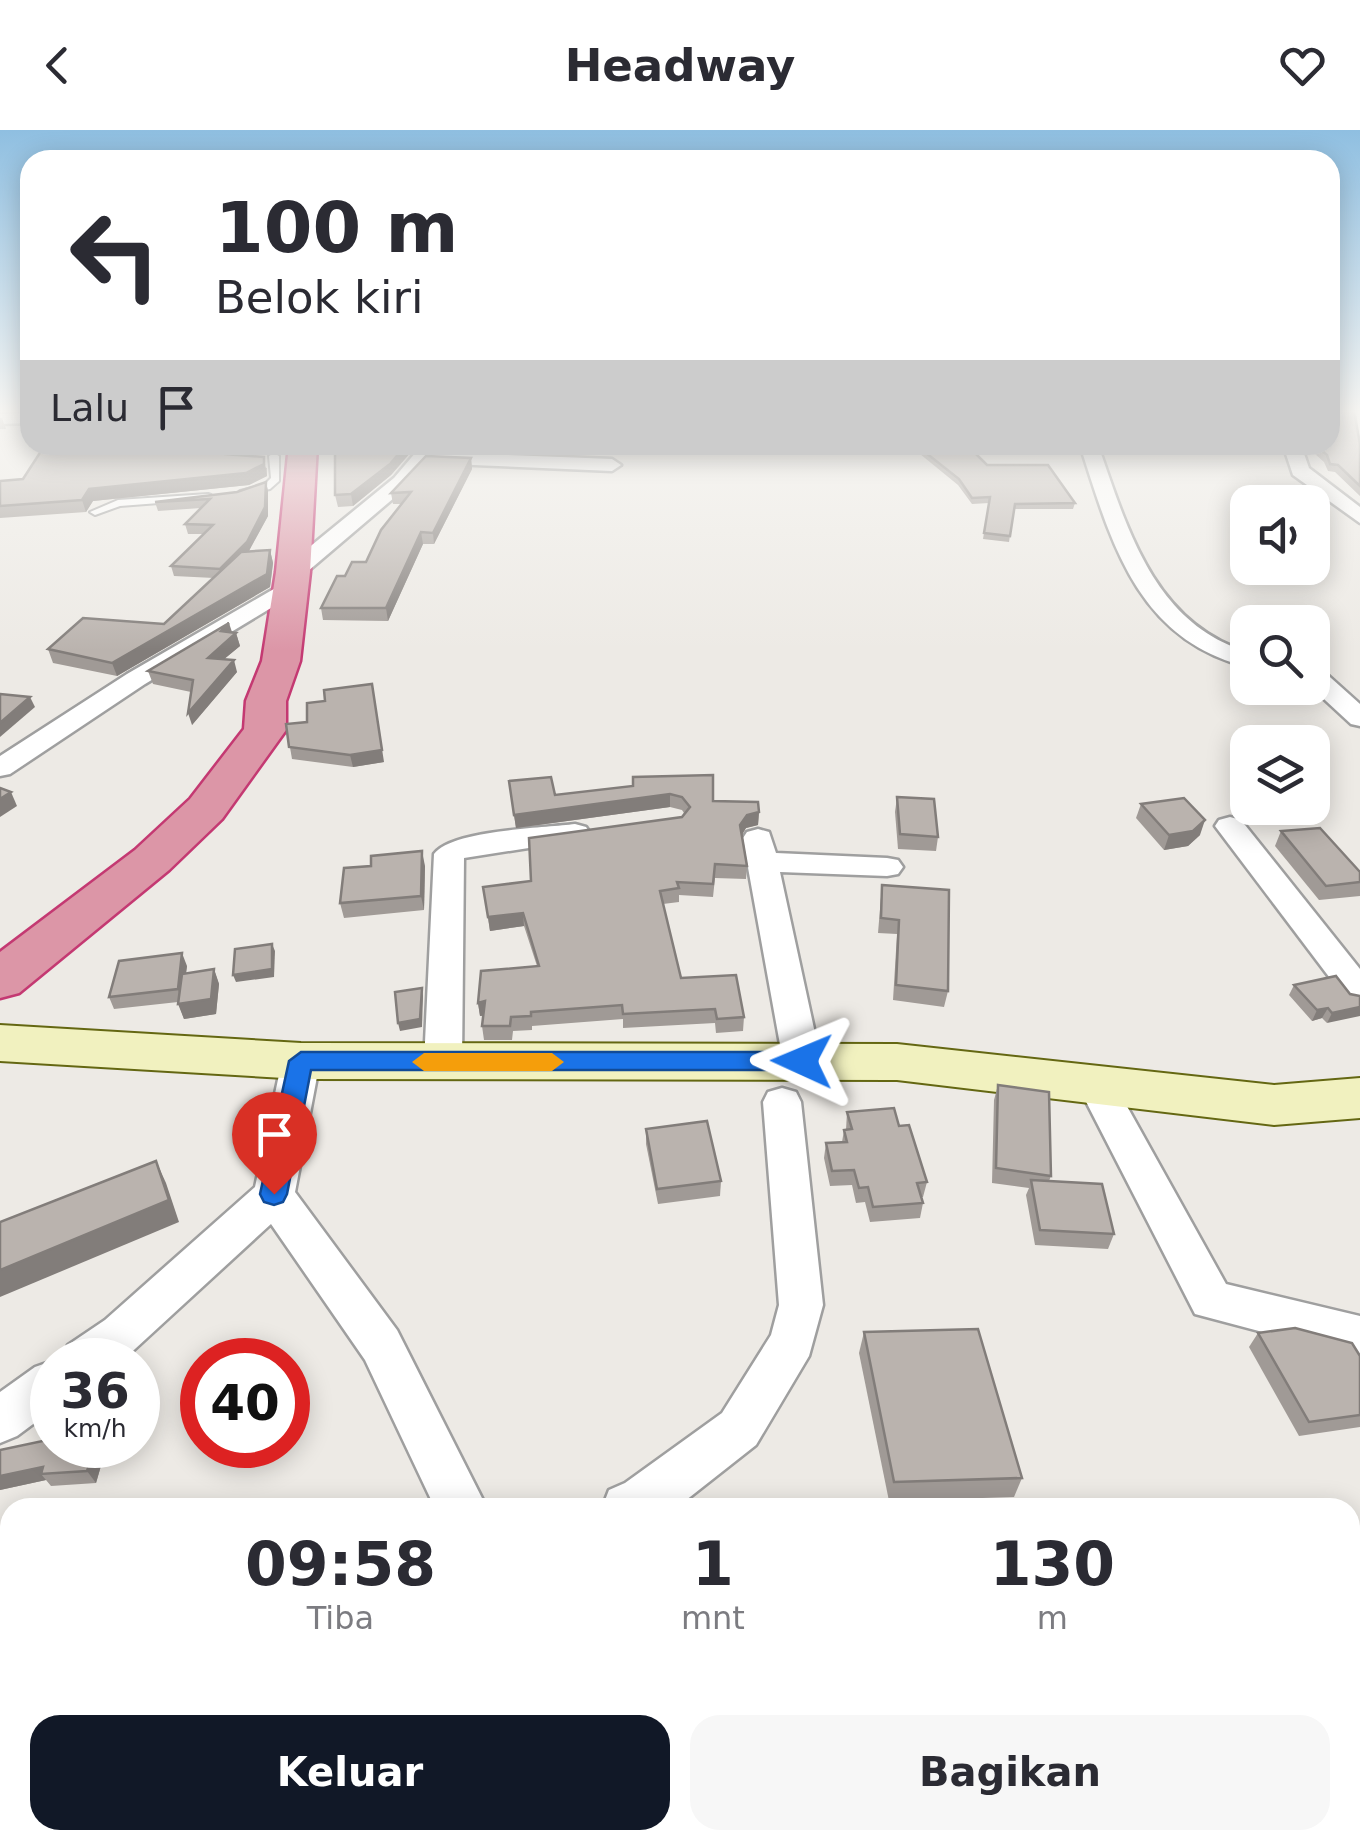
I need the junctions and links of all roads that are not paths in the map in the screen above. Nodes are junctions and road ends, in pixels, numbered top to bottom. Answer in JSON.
{"nodes":[{"id":1,"x":248,"y":490,"type":"edge"},
{"id":2,"x":293,"y":490,"type":"edge"},
{"id":3,"x":392,"y":490,"type":"edge"},
{"id":4,"x":1107,"y":490,"type":"edge"},
{"id":5,"x":1326,"y":490,"type":"edge"},
{"id":6,"x":235,"y":494,"type":"edge"},
{"id":7,"x":218,"y":496,"type":"edge"},
{"id":8,"x":95,"y":512,"type":"dead end"},
{"id":9,"x":1360,"y":517,"type":"edge"},
{"id":10,"x":292,"y":579,"type":"junction"},
{"id":11,"x":1230,"y":656,"type":"edge"},
{"id":12,"x":1330,"y":690,"type":"edge"},
{"id":13,"x":266,"y":701,"type":"junction"},
{"id":14,"x":1360,"y":718,"type":"edge"},
{"id":15,"x":0,"y":768,"type":"edge"},
{"id":16,"x":1230,"y":826,"type":"dead end"},
{"id":17,"x":615,"y":827,"type":"edge"},
{"id":18,"x":887,"y":867,"type":"dead end"},
{"id":19,"x":7,"y":961,"type":"edge"},
{"id":20,"x":1360,"y":993,"type":"edge"},
{"id":21,"x":0,"y":1043,"type":"edge"},
{"id":22,"x":301,"y":1061,"type":"junction"},
{"id":23,"x":443,"y":1063,"type":"junction"},
{"id":24,"x":792,"y":1082,"type":"junction"},
{"id":25,"x":1096,"y":1084,"type":"junction"},
{"id":26,"x":1357,"y":1103,"type":"edge"},
{"id":27,"x":274,"y":1194,"type":"junction"},
{"id":28,"x":1360,"y":1337,"type":"edge"},
{"id":29,"x":117,"y":1338,"type":"edge"},
{"id":30,"x":30,"y":1399,"type":"edge"},
{"id":31,"x":0,"y":1420,"type":"edge"},
{"id":32,"x":457,"y":1498,"type":"edge"},
{"id":33,"x":647,"y":1498,"type":"edge"}],
"edges":[{"from":1,"to":6,"type":"lane"},
{"from":2,"to":10,"type":"highway"},
{"from":3,"to":10,"type":"street"},
{"from":4,"to":11,"type":"street"},
{"from":5,"to":9,"type":"street"},
{"from":7,"to":8,"type":"lane"},
{"from":10,"to":13,"type":"highway"},
{"from":10,"to":15,"type":"street"},
{"from":12,"to":14,"type":"street"},
{"from":13,"to":19,"type":"highway"},
{"from":13,"to":19,"type":"highway"},
{"from":16,"to":20,"type":"street"},
{"from":17,"to":23,"type":"street"},
{"from":18,"to":24,"type":"street"},
{"from":21,"to":22,"type":"street"},
{"from":22,"to":23,"type":"street"},
{"from":22,"to":27,"type":"street"},
{"from":23,"to":24,"type":"street"},
{"from":24,"to":25,"type":"street"},
{"from":24,"to":33,"type":"street"},
{"from":25,"to":26,"type":"street"},
{"from":25,"to":28,"type":"street"},
{"from":27,"to":29,"type":"street"},
{"from":27,"to":32,"type":"street"},
{"from":30,"to":31,"type":"street"}]}
